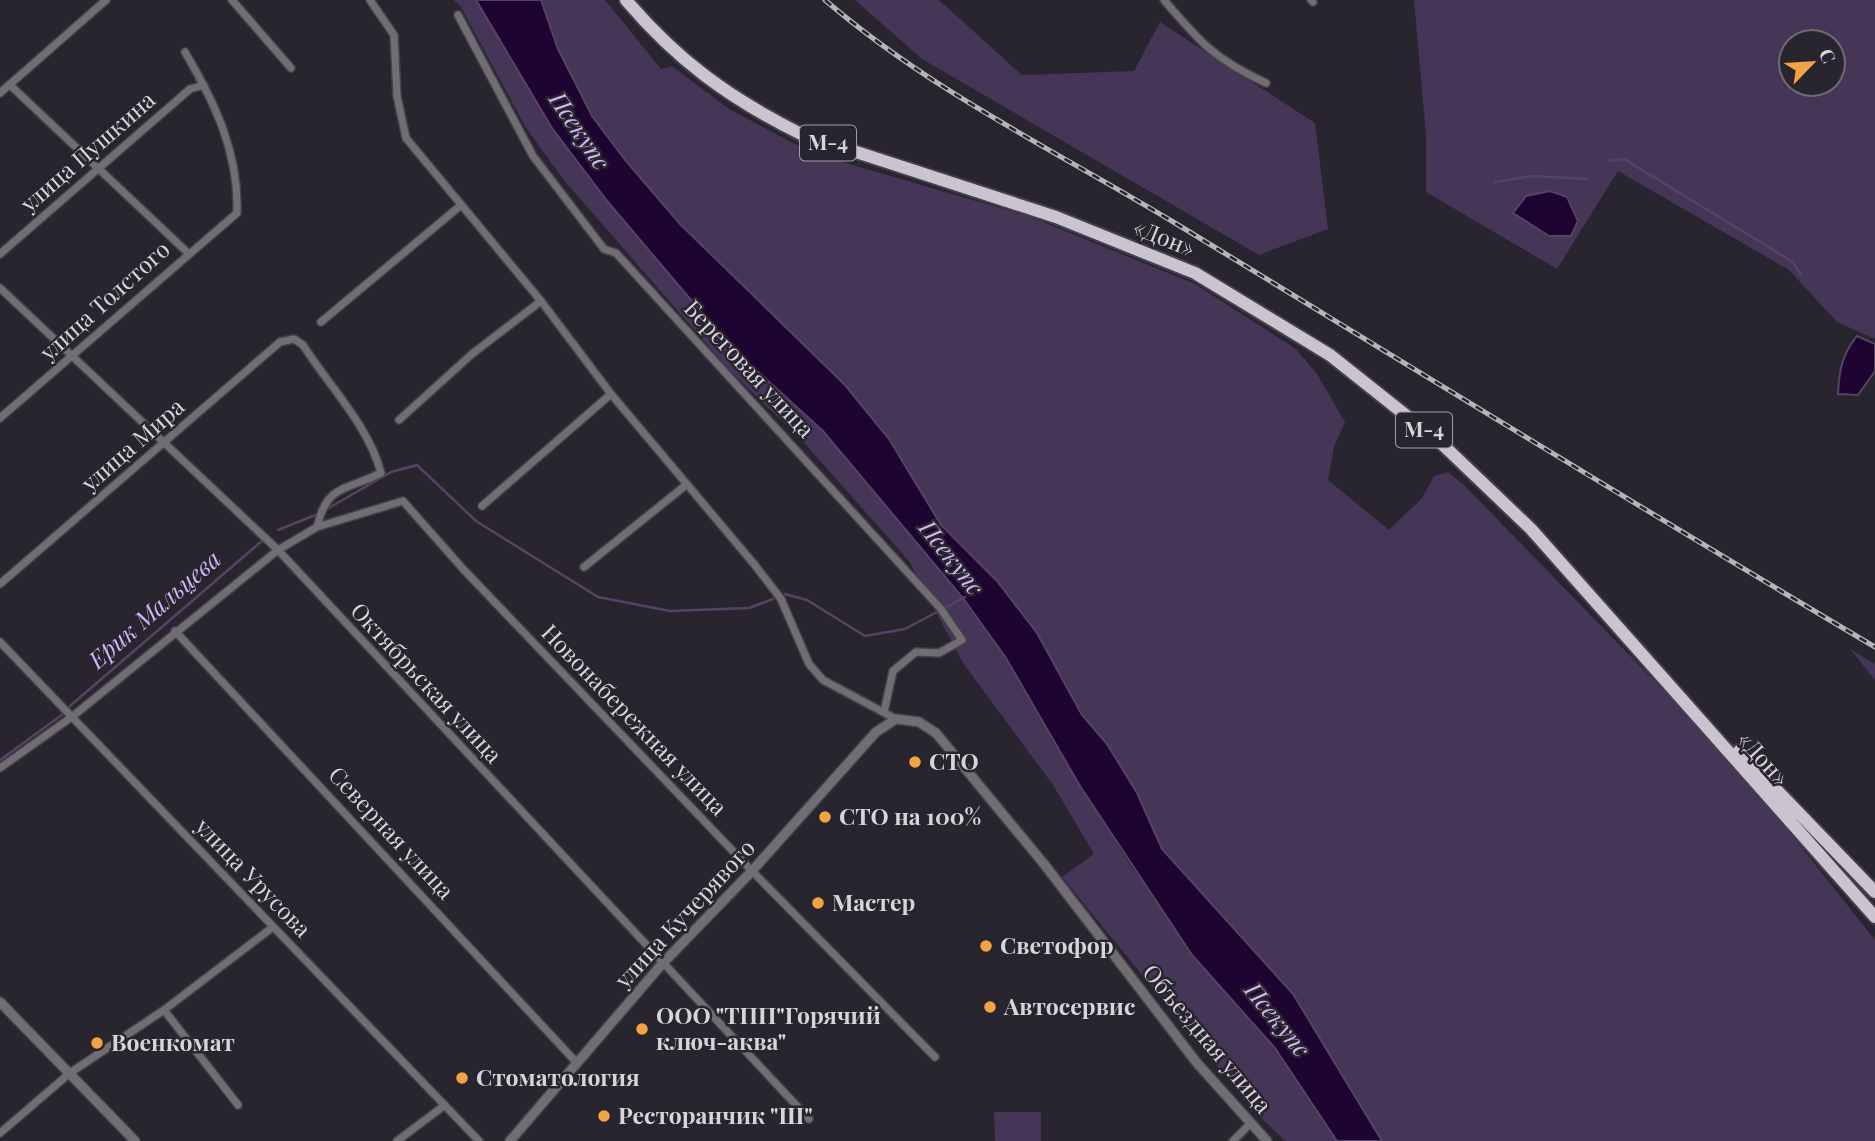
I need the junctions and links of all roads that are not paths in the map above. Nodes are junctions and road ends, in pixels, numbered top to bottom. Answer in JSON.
{"nodes":[{"id":1,"x":106,"y":0,"type":"edge"},
{"id":2,"x":232,"y":0,"type":"edge"},
{"id":3,"x":370,"y":0,"type":"edge"},
{"id":4,"x":626,"y":0,"type":"edge"},
{"id":5,"x":1164,"y":0,"type":"edge"},
{"id":6,"x":458,"y":15,"type":"dead end"},
{"id":7,"x":185,"y":52,"type":"dead end"},
{"id":8,"x":290,"y":68,"type":"dead end"},
{"id":9,"x":1266,"y":83,"type":"dead end"},
{"id":10,"x":10,"y":85,"type":"junction"},
{"id":11,"x":204,"y":85,"type":"junction"},
{"id":12,"x":0,"y":93,"type":"edge"},
{"id":13,"x":98,"y":169,"type":"junction"},
{"id":14,"x":460,"y":206,"type":"junction"},
{"id":15,"x":188,"y":253,"type":"junction"},
{"id":16,"x":0,"y":254,"type":"edge"},
{"id":17,"x":0,"y":288,"type":"edge"},
{"id":18,"x":541,"y":301,"type":"junction"},
{"id":19,"x":321,"y":322,"type":"dead end"},
{"id":20,"x":71,"y":358,"type":"junction"},
{"id":21,"x":611,"y":394,"type":"junction"},
{"id":22,"x":0,"y":418,"type":"edge"},
{"id":23,"x":399,"y":420,"type":"dead end"},
{"id":24,"x":165,"y":443,"type":"junction"},
{"id":25,"x":686,"y":485,"type":"junction"},
{"id":26,"x":482,"y":506,"type":"dead end"},
{"id":27,"x":317,"y":527,"type":"junction"},
{"id":28,"x":278,"y":550,"type":"junction"},
{"id":29,"x":584,"y":567,"type":"dead end"},
{"id":30,"x":0,"y":584,"type":"edge"},
{"id":31,"x":1619,"y":628,"type":"junction"},
{"id":32,"x":175,"y":631,"type":"junction"},
{"id":33,"x":0,"y":642,"type":"edge"},
{"id":34,"x":884,"y":712,"type":"junction"},
{"id":35,"x":73,"y":716,"type":"junction"},
{"id":36,"x":896,"y":719,"type":"junction"},
{"id":37,"x":0,"y":768,"type":"edge"},
{"id":38,"x":752,"y":871,"type":"junction"},
{"id":39,"x":1875,"y":891,"type":"edge"},
{"id":40,"x":1875,"y":917,"type":"edge"},
{"id":41,"x":273,"y":927,"type":"junction"},
{"id":42,"x":662,"y":964,"type":"junction"},
{"id":43,"x":0,"y":1002,"type":"edge"},
{"id":44,"x":164,"y":1010,"type":"junction"},
{"id":45,"x":935,"y":1057,"type":"dead end"},
{"id":46,"x":577,"y":1063,"type":"junction"},
{"id":47,"x":70,"y":1073,"type":"junction"},
{"id":48,"x":238,"y":1105,"type":"dead end"},
{"id":49,"x":445,"y":1105,"type":"junction"},
{"id":50,"x":809,"y":1119,"type":"dead end"},
{"id":51,"x":1251,"y":1123,"type":"junction"},
{"id":52,"x":0,"y":1133,"type":"edge"},
{"id":53,"x":135,"y":1141,"type":"edge"},
{"id":54,"x":397,"y":1141,"type":"edge"},
{"id":55,"x":479,"y":1141,"type":"edge"},
{"id":56,"x":510,"y":1141,"type":"edge"},
{"id":57,"x":1233,"y":1141,"type":"edge"},
{"id":58,"x":1267,"y":1141,"type":"edge"}],
"edges":[{"from":1,"to":10,"type":"street"},
{"from":2,"to":8,"type":"street"},
{"from":3,"to":14,"type":"street"},
{"from":4,"to":31,"type":"highway","name":"«Дон»","number":"М-4"},
{"from":5,"to":9,"type":"street"},
{"from":6,"to":34,"type":"street","name":"Береговая улица"},
{"from":7,"to":11,"type":"street"},
{"from":10,"to":12,"type":"street"},
{"from":10,"to":13,"type":"street"},
{"from":11,"to":13,"type":"street","name":"улица Пушкина"},
{"from":11,"to":15,"type":"street","name":"улица Толстого"},
{"from":13,"to":15,"type":"street"},
{"from":13,"to":16,"type":"street","name":"улица Пушкина"},
{"from":14,"to":18,"type":"street"},
{"from":14,"to":19,"type":"street"},
{"from":15,"to":20,"type":"street","name":"улица Толстого"},
{"from":17,"to":20,"type":"street","name":"Октябрьская улица"},
{"from":18,"to":21,"type":"street"},
{"from":18,"to":23,"type":"street"},
{"from":20,"to":22,"type":"street","name":"улица Толстого"},
{"from":20,"to":24,"type":"street","name":"Октябрьская улица"},
{"from":21,"to":25,"type":"street"},
{"from":21,"to":26,"type":"street"},
{"from":24,"to":27,"type":"street","name":"улица Мира"},
{"from":24,"to":28,"type":"street","name":"Октябрьская улица"},
{"from":24,"to":30,"type":"street","name":"улица Мира"},
{"from":25,"to":29,"type":"street"},
{"from":25,"to":34,"type":"street"},
{"from":27,"to":28,"type":"street"},
{"from":27,"to":38,"type":"street","name":"Новонабережная улица"},
{"from":28,"to":32,"type":"street"},
{"from":28,"to":42,"type":"street","name":"Октябрьская улица"},
{"from":31,"to":39,"type":"highway","name":"«Дон»","number":"М-4"},
{"from":31,"to":40,"type":"highway","name":"«Дон»","number":"М-4"},
{"from":32,"to":35,"type":"street"},
{"from":32,"to":46,"type":"street","name":"Северная улица"},
{"from":33,"to":35,"type":"street","name":"улица Урусова"},
{"from":34,"to":36,"type":"street"},
{"from":35,"to":37,"type":"street"},
{"from":35,"to":41,"type":"street","name":"улица Урусова"},
{"from":36,"to":38,"type":"street","name":"улица Кучерявого"},
{"from":36,"to":51,"type":"street","name":"Объездная улица"},
{"from":38,"to":42,"type":"street","name":"улица Кучерявого"},
{"from":38,"to":45,"type":"street","name":"Новонабережная улица"},
{"from":41,"to":44,"type":"street"},
{"from":41,"to":49,"type":"street","name":"улица Урусова"},
{"from":42,"to":46,"type":"street","name":"улица Кучерявого"},
{"from":42,"to":50,"type":"street","name":"Октябрьская улица"},
{"from":43,"to":47,"type":"street"},
{"from":44,"to":47,"type":"street"},
{"from":44,"to":48,"type":"street"},
{"from":46,"to":56,"type":"street","name":"улица Кучерявого"},
{"from":47,"to":52,"type":"street"},
{"from":47,"to":53,"type":"street"},
{"from":49,"to":54,"type":"street"},
{"from":49,"to":55,"type":"street","name":"улица Урусова"},
{"from":51,"to":57,"type":"street"},
{"from":51,"to":58,"type":"street","name":"Объездная улица"}]}
